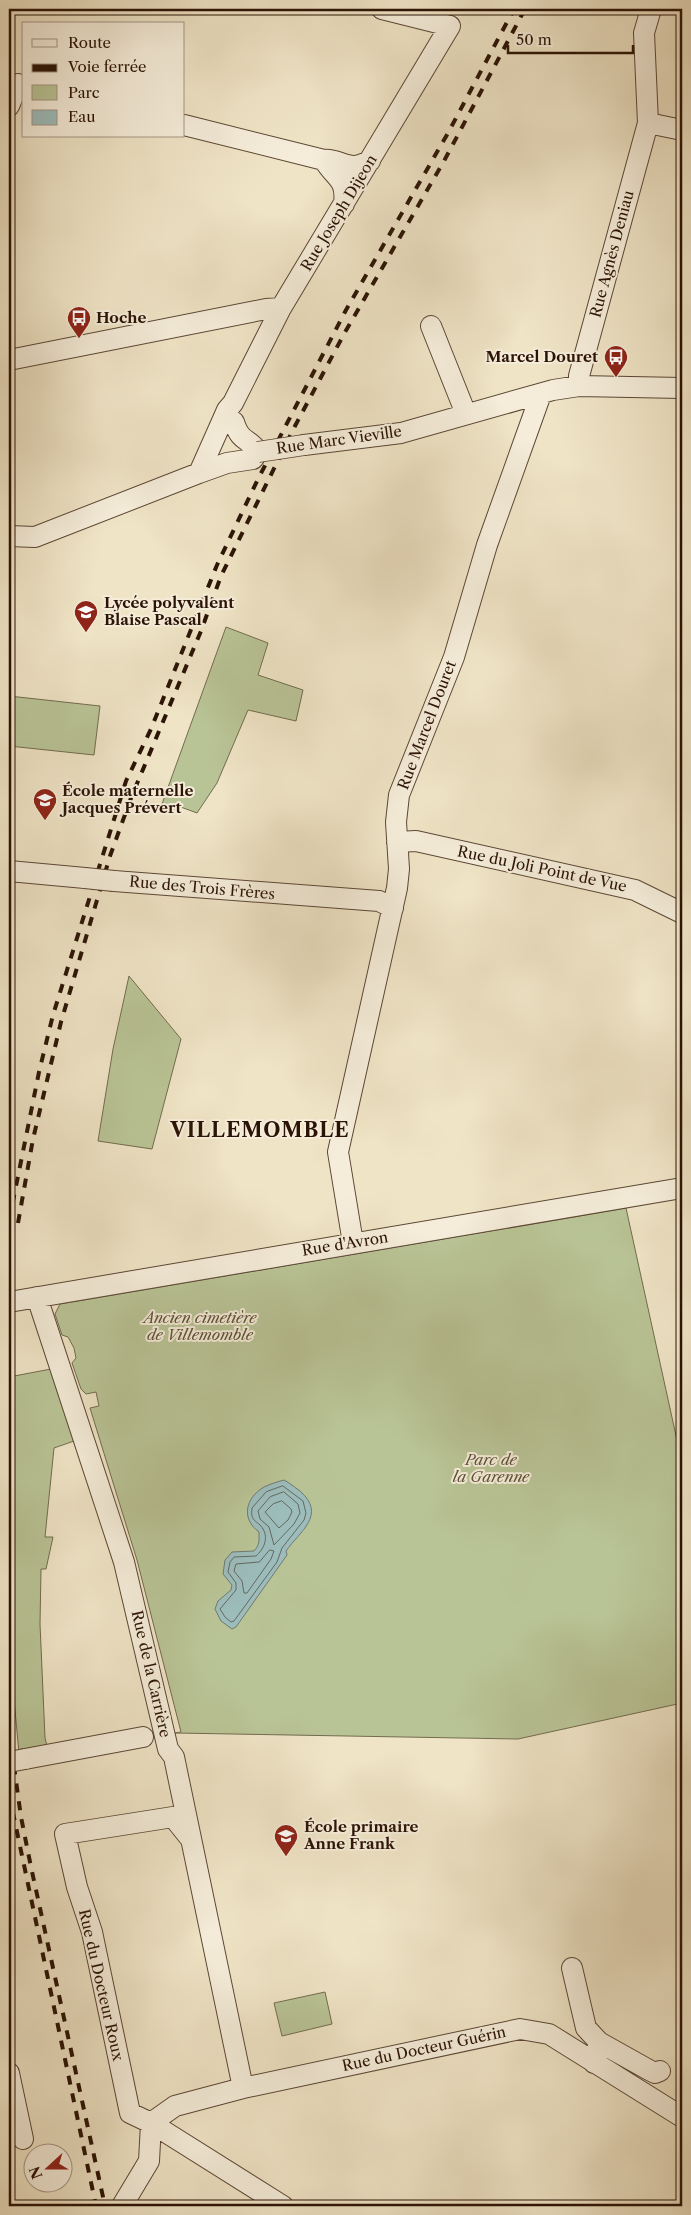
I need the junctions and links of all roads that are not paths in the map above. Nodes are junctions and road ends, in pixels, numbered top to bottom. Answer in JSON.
{"nodes":[{"id":1,"x":382,"y":9,"type":"edge"},
{"id":2,"x":651,"y":9,"type":"edge"},
{"id":3,"x":17,"y":83,"type":"edge"},
{"id":4,"x":9,"y":106,"type":"edge"},
{"id":5,"x":648,"y":123,"type":"junction"},
{"id":6,"x":185,"y":125,"type":"edge"},
{"id":7,"x":682,"y":130,"type":"edge"},
{"id":8,"x":324,"y":160,"type":"junction"},
{"id":9,"x":367,"y":166,"type":"junction"},
{"id":10,"x":344,"y":204,"type":"junction"},
{"id":11,"x":281,"y":308,"type":"junction"},
{"id":12,"x":431,"y":326,"type":"dead end"},
{"id":13,"x":9,"y":360,"type":"edge"},
{"id":14,"x":579,"y":386,"type":"junction"},
{"id":15,"x":682,"y":388,"type":"edge"},
{"id":16,"x":541,"y":394,"type":"junction"},
{"id":17,"x":234,"y":412,"type":"junction"},
{"id":18,"x":466,"y":414,"type":"junction"},
{"id":19,"x":258,"y":452,"type":"junction"},
{"id":20,"x":207,"y":470,"type":"junction"},
{"id":21,"x":9,"y":536,"type":"edge"},
{"id":22,"x":397,"y":842,"type":"junction"},
{"id":23,"x":9,"y":871,"type":"edge"},
{"id":24,"x":393,"y":908,"type":"junction"},
{"id":25,"x":682,"y":912,"type":"edge"},
{"id":26,"x":682,"y":1188,"type":"edge"},
{"id":27,"x":353,"y":1243,"type":"junction"},
{"id":28,"x":37,"y":1297,"type":"junction"},
{"id":29,"x":9,"y":1302,"type":"edge"},
{"id":30,"x":143,"y":1737,"type":"dead end"},
{"id":31,"x":17,"y":1760,"type":"edge"},
{"id":32,"x":191,"y":1839,"type":"junction"},
{"id":33,"x":572,"y":1968,"type":"dead end"},
{"id":34,"x":599,"y":2042,"type":"junction"},
{"id":35,"x":594,"y":2063,"type":"junction"},
{"id":36,"x":660,"y":2071,"type":"dead end"},
{"id":37,"x":9,"y":2073,"type":"edge"},
{"id":38,"x":243,"y":2088,"type":"junction"},
{"id":39,"x":682,"y":2117,"type":"edge"},
{"id":40,"x":151,"y":2123,"type":"junction"},
{"id":41,"x":23,"y":2139,"type":"edge"},
{"id":42,"x":122,"y":2206,"type":"edge"},
{"id":43,"x":283,"y":2206,"type":"edge"}],
"edges":[{"from":1,"to":9,"type":"street","name":"Rue Joseph Dijeon"},
{"from":2,"to":5,"type":"street","name":"Rue Agnès Deniau"},
{"from":3,"to":4,"type":"street"},
{"from":5,"to":7,"type":"street"},
{"from":5,"to":14,"type":"street","name":"Rue Agnès Deniau"},
{"from":6,"to":8,"type":"street"},
{"from":8,"to":9,"type":"street"},
{"from":8,"to":10,"type":"street"},
{"from":9,"to":10,"type":"street","name":"Rue Joseph Dijeon"},
{"from":10,"to":11,"type":"street","name":"Rue Joseph Dijeon"},
{"from":11,"to":13,"type":"street"},
{"from":11,"to":17,"type":"street","name":"Rue Joseph Dijeon"},
{"from":12,"to":18,"type":"street"},
{"from":14,"to":15,"type":"street","name":"Rue Marc Vieville"},
{"from":14,"to":16,"type":"street","name":"Rue Marc Vieville"},
{"from":16,"to":18,"type":"street","name":"Rue Marc Vieville"},
{"from":16,"to":22,"type":"street","name":"Rue Marcel Douret"},
{"from":17,"to":19,"type":"street"},
{"from":17,"to":20,"type":"street","name":"Rue Joseph Dijeon"},
{"from":18,"to":19,"type":"street","name":"Rue Marc Vieville","bridge":true},
{"from":19,"to":20,"type":"street","name":"Rue Marc Vieville"},
{"from":20,"to":21,"type":"street","name":"Rue Marc Vieville"},
{"from":22,"to":24,"type":"street","name":"Rue Marcel Douret"},
{"from":22,"to":25,"type":"street","name":"Rue du Joli Point de Vue"},
{"from":23,"to":24,"type":"street","name":"Rue des Trois Frères","bridge":true},
{"from":24,"to":27,"type":"street","name":"Rue Marcel Douret"},
{"from":26,"to":27,"type":"street","name":"Rue d'Avron"},
{"from":27,"to":28,"type":"street","name":"Rue d'Avron"},
{"from":28,"to":29,"type":"street","name":"Rue d'Avron"},
{"from":28,"to":32,"type":"street","name":"Rue de la Carrière"},
{"from":30,"to":31,"type":"street"},
{"from":32,"to":38,"type":"street","name":"Rue de la Carrière"},
{"from":32,"to":40,"type":"street","name":"Rue du Docteur Roux"},
{"from":33,"to":34,"type":"street"},
{"from":34,"to":35,"type":"street"},
{"from":34,"to":36,"type":"street"},
{"from":35,"to":38,"type":"street","name":"Rue du Docteur Guérin"},
{"from":35,"to":39,"type":"street","name":"Rue du Docteur Guérin"},
{"from":37,"to":41,"type":"street"},
{"from":38,"to":40,"type":"street","name":"Rue du Docteur Guérin"},
{"from":40,"to":42,"type":"street"},
{"from":40,"to":43,"type":"street"}]}
